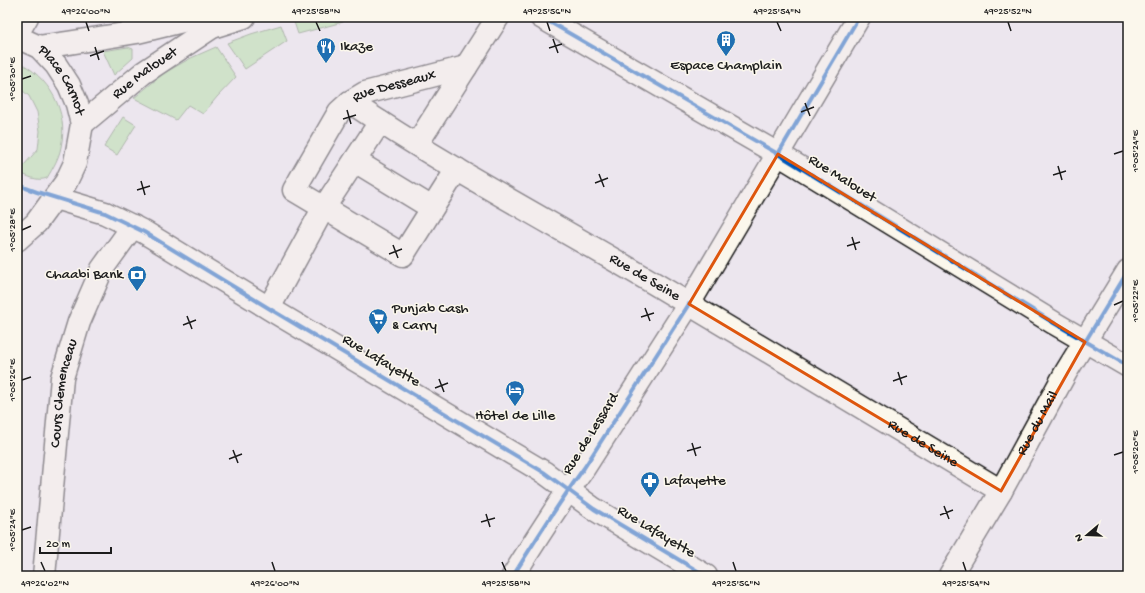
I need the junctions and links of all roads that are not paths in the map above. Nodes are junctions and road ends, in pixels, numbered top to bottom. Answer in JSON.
{"nodes":[{"id":1,"x":27,"y":17,"type":"edge"},
{"id":2,"x":244,"y":17,"type":"edge"},
{"id":3,"x":498,"y":17,"type":"edge"},
{"id":4,"x":541,"y":17,"type":"edge"},
{"id":5,"x":859,"y":17,"type":"edge"},
{"id":6,"x":212,"y":27,"type":"junction"},
{"id":7,"x":17,"y":35,"type":"edge"},
{"id":8,"x":39,"y":47,"type":"junction"},
{"id":9,"x":466,"y":67,"type":"junction"},
{"id":10,"x":350,"y":102,"type":"junction"},
{"id":11,"x":380,"y":122,"type":"junction"},
{"id":12,"x":82,"y":124,"type":"junction"},
{"id":13,"x":416,"y":144,"type":"junction"},
{"id":14,"x":778,"y":154,"type":"junction"},
{"id":15,"x":355,"y":161,"type":"junction"},
{"id":16,"x":457,"y":169,"type":"junction"},
{"id":17,"x":55,"y":198,"type":"junction"},
{"id":18,"x":432,"y":208,"type":"junction"},
{"id":19,"x":323,"y":209,"type":"junction"},
{"id":20,"x":133,"y":226,"type":"junction"},
{"id":21,"x":17,"y":240,"type":"edge"},
{"id":22,"x":1128,"y":271,"type":"edge"},
{"id":23,"x":688,"y":304,"type":"junction"},
{"id":24,"x":269,"y":308,"type":"junction"},
{"id":25,"x":1085,"y":342,"type":"junction"},
{"id":26,"x":1128,"y":366,"type":"edge"},
{"id":27,"x":570,"y":491,"type":"junction"},
{"id":28,"x":1001,"y":491,"type":"junction"},
{"id":29,"x":44,"y":576,"type":"edge"},
{"id":30,"x":513,"y":576,"type":"edge"},
{"id":31,"x":706,"y":576,"type":"edge"},
{"id":32,"x":950,"y":576,"type":"edge"}],
"edges":[{"from":1,"to":7,"type":"street"},
{"from":2,"to":6,"type":"street","name":"Rue Malouet"},
{"from":3,"to":9,"type":"street"},
{"from":4,"to":14,"type":"street","name":"Rue Malouet"},
{"from":5,"to":14,"type":"street","name":"Rue de Lessard"},
{"from":6,"to":8,"type":"street","name":"Rue Malouet"},
{"from":6,"to":12,"type":"street","name":"Rue Malouet"},
{"from":7,"to":8,"type":"street","name":"Place Carnot"},
{"from":8,"to":12,"type":"street","name":"Place Carnot"},
{"from":9,"to":10,"type":"street","name":"Rue Desseaux"},
{"from":9,"to":13,"type":"street"},
{"from":10,"to":11,"type":"street","name":"Rue de Seine"},
{"from":10,"to":19,"type":"street","name":"Rue Desseaux"},
{"from":11,"to":13,"type":"street","name":"Rue de Seine"},
{"from":11,"to":15,"type":"street"},
{"from":12,"to":17,"type":"street","name":"Place Carnot"},
{"from":13,"to":16,"type":"street","name":"Rue de Seine"},
{"from":14,"to":23,"type":"street","name":"Rue de Lessard"},
{"from":14,"to":25,"type":"street","name":"Rue Malouet"},
{"from":15,"to":18,"type":"street"},
{"from":15,"to":19,"type":"street"},
{"from":16,"to":18,"type":"street"},
{"from":16,"to":23,"type":"street","name":"Rue de Seine"},
{"from":17,"to":20,"type":"street","name":"Rue Lafayette"},
{"from":17,"to":21,"type":"street","name":"Place Carnot"},
{"from":18,"to":19,"type":"street"},
{"from":19,"to":24,"type":"street"},
{"from":20,"to":24,"type":"street","name":"Rue Lafayette"},
{"from":20,"to":29,"type":"street","name":"Cours Clemenceau"},
{"from":22,"to":25,"type":"street","name":"Rue du Mail"},
{"from":23,"to":27,"type":"street","name":"Rue de Lessard"},
{"from":23,"to":28,"type":"street","name":"Rue de Seine"},
{"from":24,"to":27,"type":"street","name":"Rue Lafayette"},
{"from":25,"to":26,"type":"street","name":"Rue Malouet"},
{"from":25,"to":28,"type":"street","name":"Rue du Mail"},
{"from":27,"to":30,"type":"street","name":"Rue de Lessard"},
{"from":27,"to":31,"type":"street","name":"Rue Lafayette"},
{"from":28,"to":32,"type":"street","name":"Rue du Mail"}]}
